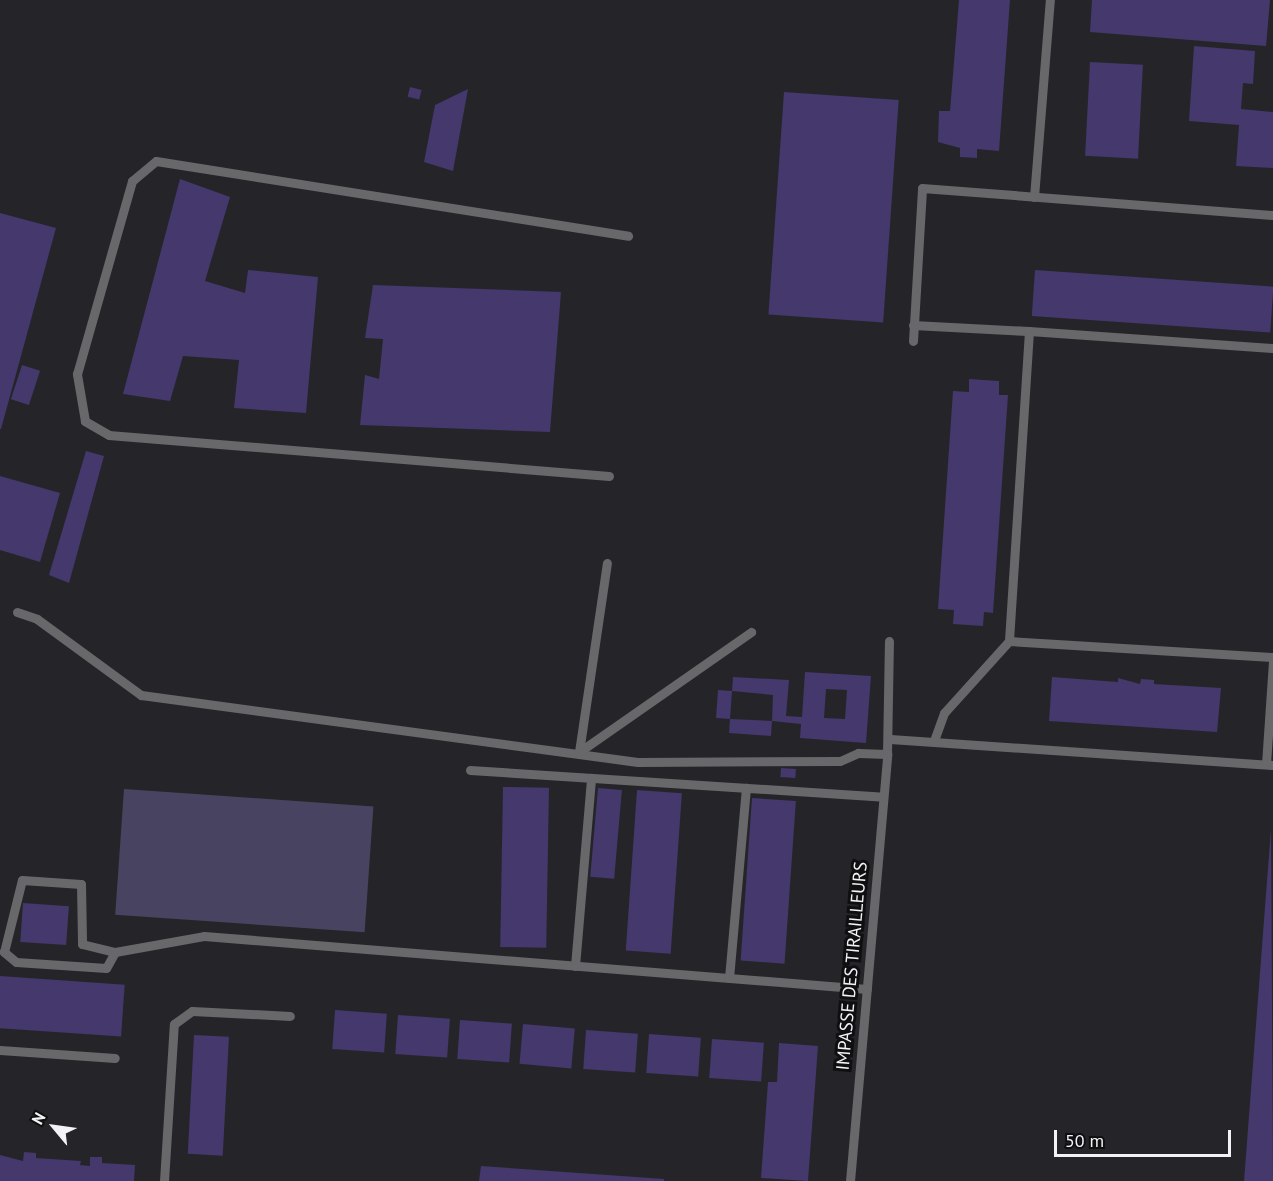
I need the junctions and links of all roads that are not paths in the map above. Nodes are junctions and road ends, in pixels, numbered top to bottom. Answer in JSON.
{"nodes":[{"id":1,"x":1050,"y":0,"type":"edge"},
{"id":2,"x":1034,"y":197,"type":"junction"},
{"id":3,"x":1273,"y":215,"type":"edge"},
{"id":4,"x":628,"y":236,"type":"dead end"},
{"id":5,"x":914,"y":325,"type":"junction"},
{"id":6,"x":1029,"y":331,"type":"junction"},
{"id":7,"x":913,"y":341,"type":"dead end"},
{"id":8,"x":1273,"y":348,"type":"edge"},
{"id":9,"x":609,"y":476,"type":"dead end"},
{"id":10,"x":607,"y":563,"type":"dead end"},
{"id":11,"x":16,"y":612,"type":"dead end"},
{"id":12,"x":751,"y":632,"type":"dead end"},
{"id":13,"x":1010,"y":640,"type":"junction"},
{"id":14,"x":889,"y":641,"type":"dead end"},
{"id":15,"x":1273,"y":659,"type":"edge"},
{"id":16,"x":890,"y":739,"type":"junction"},
{"id":17,"x":934,"y":741,"type":"junction"},
{"id":18,"x":579,"y":752,"type":"junction"},
{"id":19,"x":887,"y":754,"type":"junction"},
{"id":20,"x":1270,"y":765,"type":"edge"},
{"id":21,"x":470,"y":770,"type":"dead end"},
{"id":22,"x":591,"y":778,"type":"junction"},
{"id":23,"x":746,"y":788,"type":"junction"},
{"id":24,"x":883,"y":797,"type":"junction"},
{"id":25,"x":115,"y":952,"type":"junction"},
{"id":26,"x":2,"y":953,"type":"edge"},
{"id":27,"x":575,"y":966,"type":"junction"},
{"id":28,"x":729,"y":978,"type":"junction"},
{"id":29,"x":867,"y":989,"type":"junction"},
{"id":30,"x":290,"y":1016,"type":"dead end"},
{"id":31,"x":0,"y":1050,"type":"edge"},
{"id":32,"x":115,"y":1058,"type":"dead end"},
{"id":33,"x":164,"y":1181,"type":"edge"},
{"id":34,"x":850,"y":1181,"type":"edge"}],
"edges":[{"from":1,"to":2,"type":"lane"},
{"from":2,"to":3,"type":"lane"},
{"from":2,"to":5,"type":"lane"},
{"from":4,"to":9,"type":"lane"},
{"from":5,"to":6,"type":"lane"},
{"from":5,"to":7,"type":"lane"},
{"from":6,"to":8,"type":"lane"},
{"from":6,"to":13,"type":"lane"},
{"from":10,"to":18,"type":"lane"},
{"from":11,"to":18,"type":"lane"},
{"from":12,"to":18,"type":"lane"},
{"from":13,"to":15,"type":"lane"},
{"from":13,"to":17,"type":"lane"},
{"from":14,"to":16,"type":"lane","name":"IMPASSE DES TIRAILLEURS"},
{"from":15,"to":20,"type":"lane"},
{"from":16,"to":17,"type":"lane"},
{"from":16,"to":19,"type":"lane","name":"IMPASSE DES TIRAILLEURS"},
{"from":17,"to":20,"type":"lane"},
{"from":18,"to":19,"type":"lane"},
{"from":19,"to":24,"type":"lane","name":"IMPASSE DES TIRAILLEURS"},
{"from":21,"to":22,"type":"lane"},
{"from":22,"to":23,"type":"lane"},
{"from":22,"to":27,"type":"lane"},
{"from":23,"to":24,"type":"lane"},
{"from":23,"to":28,"type":"lane"},
{"from":24,"to":29,"type":"lane","name":"IMPASSE DES TIRAILLEURS"},
{"from":25,"to":26,"type":"lane"},
{"from":25,"to":26,"type":"lane"},
{"from":25,"to":27,"type":"lane"},
{"from":27,"to":28,"type":"lane"},
{"from":28,"to":29,"type":"lane"},
{"from":29,"to":34,"type":"lane","name":"IMPASSE DES TIRAILLEURS"},
{"from":30,"to":33,"type":"lane"},
{"from":31,"to":32,"type":"lane"}]}
